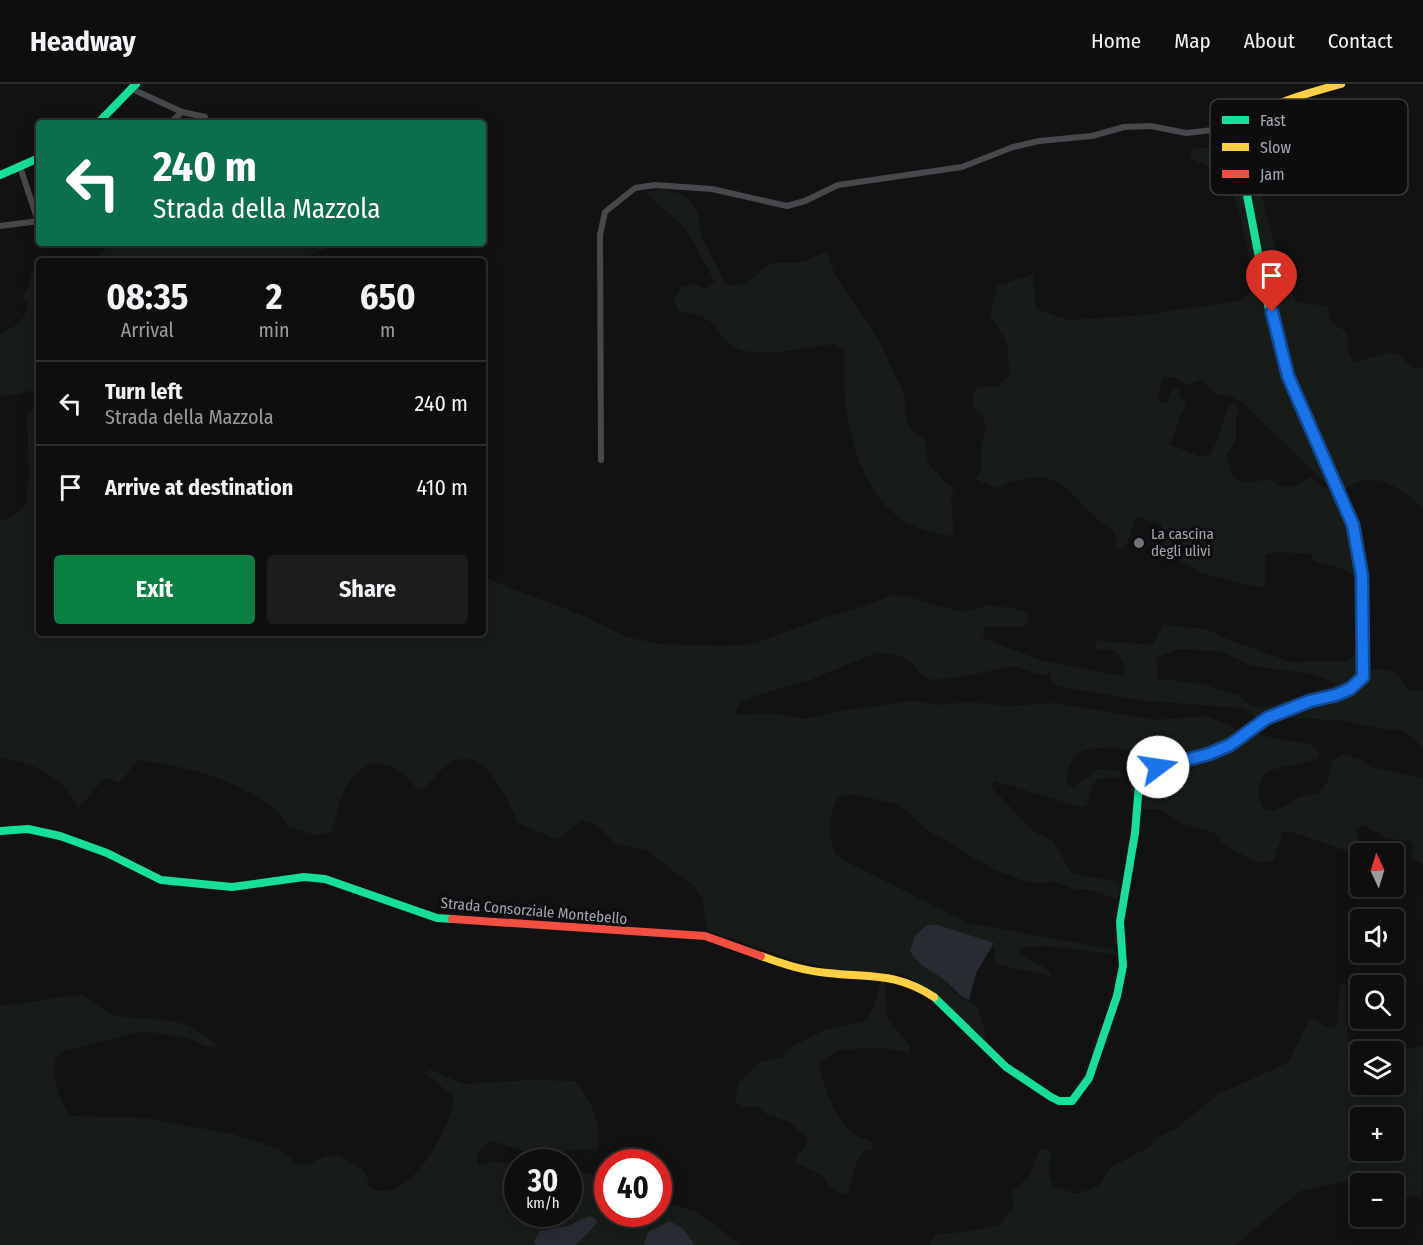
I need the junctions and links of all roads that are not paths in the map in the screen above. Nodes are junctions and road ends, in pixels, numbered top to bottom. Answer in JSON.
{"nodes":[{"id":1,"x":1341,"y":84,"type":"edge"},
{"id":2,"x":134,"y":86,"type":"edge"},
{"id":3,"x":1298,"y":99,"type":"edge"},
{"id":4,"x":182,"y":112,"type":"junction"},
{"id":5,"x":205,"y":117,"type":"dead end"},
{"id":6,"x":101,"y":120,"type":"edge"},
{"id":7,"x":173,"y":120,"type":"edge"},
{"id":8,"x":1210,"y":130,"type":"edge"},
{"id":9,"x":36,"y":159,"type":"edge"},
{"id":10,"x":20,"y":167,"type":"junction"},
{"id":11,"x":0,"y":175,"type":"edge"},
{"id":12,"x":1246,"y":195,"type":"edge"},
{"id":13,"x":36,"y":212,"type":"edge"},
{"id":14,"x":36,"y":221,"type":"edge"},
{"id":15,"x":0,"y":226,"type":"edge"},
{"id":16,"x":601,"y":460,"type":"dead end"},
{"id":17,"x":0,"y":831,"type":"edge"}],
"edges":[{"from":1,"to":3,"type":"street"},
{"from":2,"to":4,"type":"street"},
{"from":2,"to":6,"type":"street"},
{"from":4,"to":5,"type":"street"},
{"from":4,"to":7,"type":"street"},
{"from":8,"to":16,"type":"street"},
{"from":9,"to":10,"type":"street"},
{"from":10,"to":11,"type":"street"},
{"from":10,"to":13,"type":"street"},
{"from":12,"to":17,"type":"street","name":"Strada Consorziale Montebello"},
{"from":14,"to":15,"type":"street"}]}
